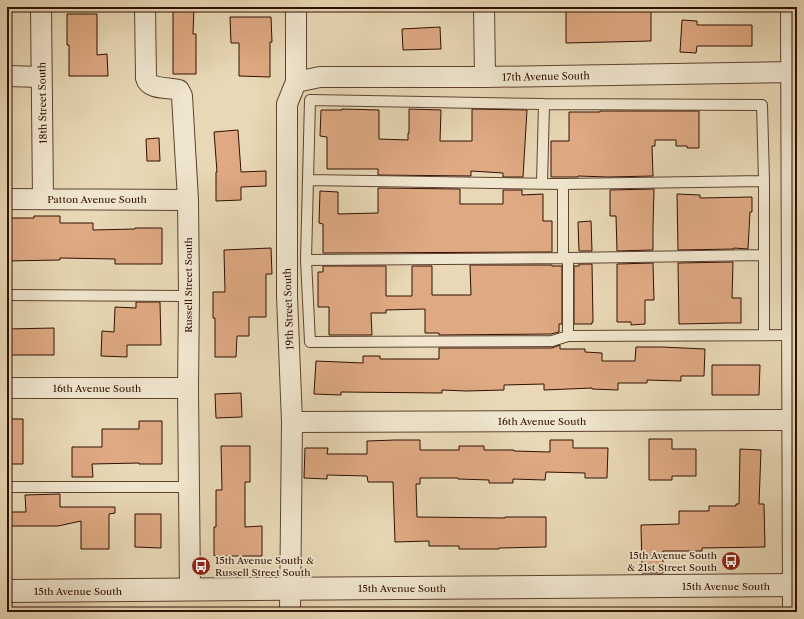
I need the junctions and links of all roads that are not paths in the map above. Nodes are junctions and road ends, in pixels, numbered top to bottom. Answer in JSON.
{"nodes":[{"id":1,"x":41,"y":7,"type":"edge"},
{"id":2,"x":146,"y":7,"type":"edge"},
{"id":3,"x":296,"y":7,"type":"edge"},
{"id":4,"x":484,"y":7,"type":"edge"},
{"id":5,"x":791,"y":7,"type":"edge"},
{"id":6,"x":794,"y":72,"type":"edge"},
{"id":7,"x":7,"y":76,"type":"edge"},
{"id":8,"x":42,"y":77,"type":"junction"},
{"id":9,"x":485,"y":77,"type":"junction"},
{"id":10,"x":296,"y":82,"type":"junction"},
{"id":11,"x":544,"y":104,"type":"junction"},
{"id":12,"x":308,"y":180,"type":"junction"},
{"id":13,"x":764,"y":181,"type":"junction"},
{"id":14,"x":542,"y":183,"type":"junction"},
{"id":15,"x":563,"y":184,"type":"junction"},
{"id":16,"x":7,"y":199,"type":"edge"},
{"id":17,"x":44,"y":199,"type":"junction"},
{"id":18,"x":188,"y":200,"type":"junction"},
{"id":19,"x":764,"y":255,"type":"junction"},
{"id":20,"x":565,"y":258,"type":"junction"},
{"id":21,"x":306,"y":260,"type":"junction"},
{"id":22,"x":794,"y":277,"type":"edge"},
{"id":23,"x":7,"y":295,"type":"edge"},
{"id":24,"x":189,"y":296,"type":"junction"},
{"id":25,"x":764,"y":335,"type":"junction"},
{"id":26,"x":792,"y":335,"type":"junction"},
{"id":27,"x":568,"y":336,"type":"junction"},
{"id":28,"x":7,"y":388,"type":"edge"},
{"id":29,"x":188,"y":388,"type":"junction"},
{"id":30,"x":792,"y":420,"type":"junction"},
{"id":31,"x":292,"y":422,"type":"junction"},
{"id":32,"x":795,"y":480,"type":"edge"},
{"id":33,"x":7,"y":487,"type":"edge"},
{"id":34,"x":189,"y":487,"type":"junction"},
{"id":35,"x":795,"y":585,"type":"edge"},
{"id":36,"x":290,"y":589,"type":"junction"},
{"id":37,"x":190,"y":590,"type":"junction"},
{"id":38,"x":7,"y":591,"type":"edge"},
{"id":39,"x":290,"y":612,"type":"edge"},
{"id":40,"x":794,"y":612,"type":"edge"}],
"edges":[{"from":1,"to":8,"type":"street","name":"18th Street South"},
{"from":2,"to":18,"type":"street","name":"Russell Street South"},
{"from":3,"to":10,"type":"street","name":"19th Street South"},
{"from":4,"to":9,"type":"street"},
{"from":5,"to":6,"type":"street"},
{"from":6,"to":9,"type":"street","name":"17th Avenue South"},
{"from":6,"to":22,"type":"street"},
{"from":7,"to":8,"type":"street"},
{"from":8,"to":17,"type":"street","name":"18th Street South"},
{"from":9,"to":10,"type":"street","name":"17th Avenue South"},
{"from":10,"to":31,"type":"street","name":"19th Street South"},
{"from":11,"to":12,"type":"lane"},
{"from":11,"to":13,"type":"lane"},
{"from":11,"to":14,"type":"lane"},
{"from":12,"to":14,"type":"lane"},
{"from":12,"to":21,"type":"lane"},
{"from":13,"to":15,"type":"lane"},
{"from":13,"to":19,"type":"lane"},
{"from":14,"to":15,"type":"lane"},
{"from":15,"to":20,"type":"lane"},
{"from":16,"to":17,"type":"street","name":"Patton Avenue South"},
{"from":17,"to":18,"type":"street","name":"Patton Avenue South"},
{"from":18,"to":24,"type":"street","name":"Russell Street South"},
{"from":19,"to":20,"type":"lane"},
{"from":19,"to":25,"type":"lane"},
{"from":20,"to":21,"type":"lane"},
{"from":20,"to":27,"type":"lane"},
{"from":21,"to":27,"type":"lane"},
{"from":22,"to":26,"type":"street"},
{"from":23,"to":24,"type":"lane"},
{"from":24,"to":29,"type":"street","name":"Russell Street South"},
{"from":25,"to":26,"type":"lane"},
{"from":25,"to":27,"type":"lane"},
{"from":26,"to":30,"type":"street"},
{"from":28,"to":29,"type":"street","name":"16th Avenue South"},
{"from":29,"to":34,"type":"street","name":"Russell Street South"},
{"from":30,"to":31,"type":"street","name":"16th Avenue South"},
{"from":30,"to":32,"type":"street"},
{"from":31,"to":36,"type":"street","name":"19th Street South"},
{"from":32,"to":35,"type":"street"},
{"from":33,"to":34,"type":"lane"},
{"from":34,"to":37,"type":"street","name":"Russell Street South"},
{"from":35,"to":36,"type":"street","name":"15th Avenue South"},
{"from":35,"to":40,"type":"street"},
{"from":36,"to":37,"type":"street","name":"15th Avenue South"},
{"from":36,"to":39,"type":"street","name":"19th Street South"},
{"from":37,"to":38,"type":"street","name":"15th Avenue South"}]}
